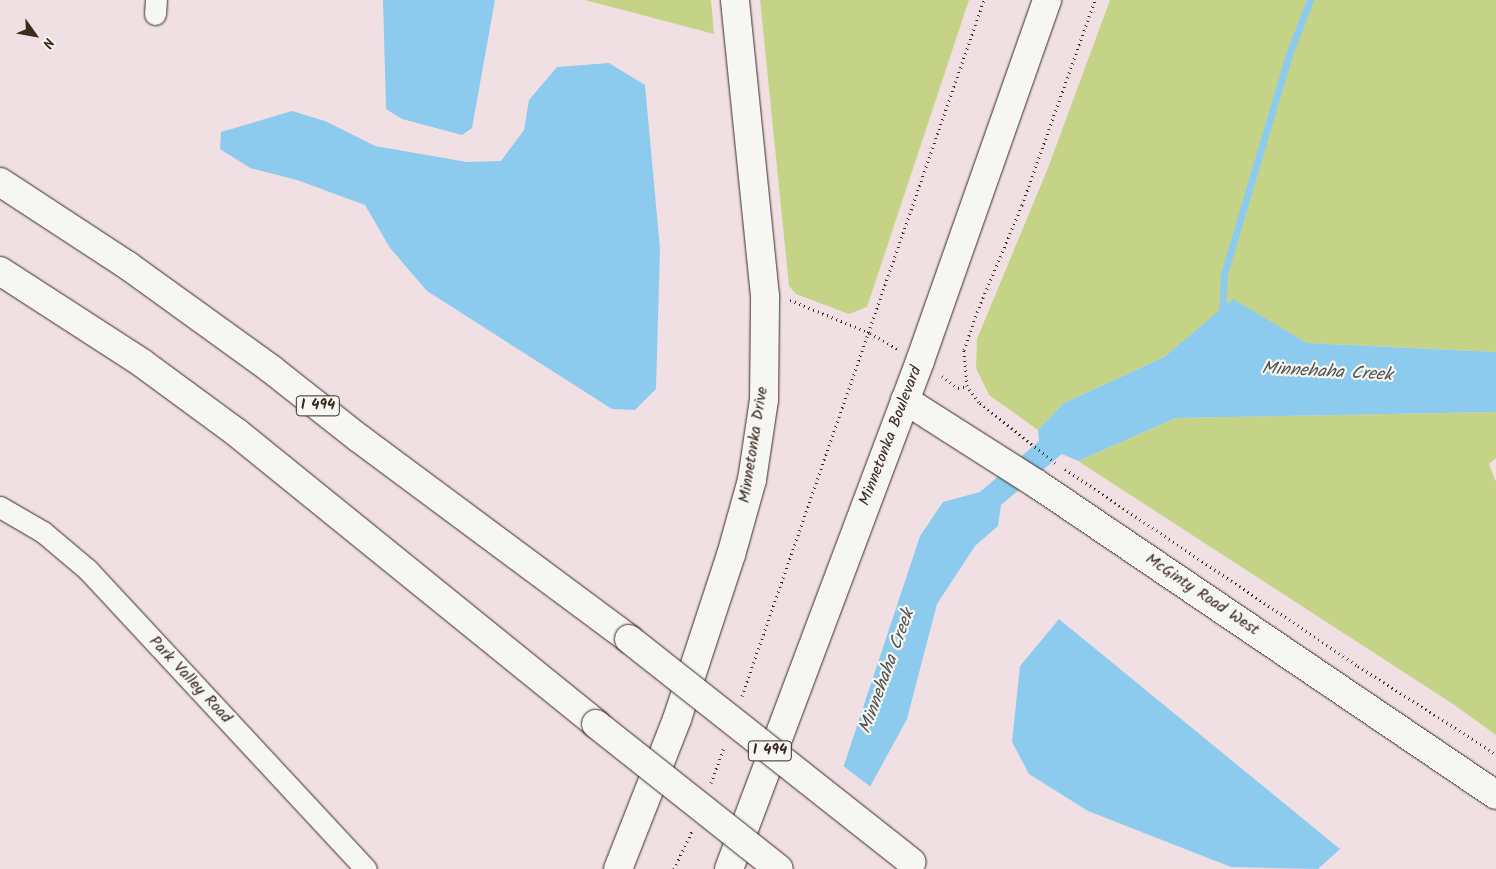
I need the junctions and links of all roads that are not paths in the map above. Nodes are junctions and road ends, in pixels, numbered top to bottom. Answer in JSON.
{"nodes":[{"id":1,"x":735,"y":0,"type":"edge"},
{"id":2,"x":1047,"y":0,"type":"edge"},
{"id":3,"x":0,"y":182,"type":"edge"},
{"id":4,"x":0,"y":271,"type":"edge"},
{"id":5,"x":905,"y":400,"type":"junction"},
{"id":6,"x":0,"y":507,"type":"edge"},
{"id":7,"x":1496,"y":795,"type":"edge"},
{"id":8,"x":917,"y":867,"type":"edge"},
{"id":9,"x":366,"y":869,"type":"edge"},
{"id":10,"x":618,"y":869,"type":"edge"},
{"id":11,"x":729,"y":869,"type":"edge"},
{"id":12,"x":779,"y":869,"type":"edge"}],
"edges":[{"from":1,"to":10,"type":"main road","name":"Minnetonka Drive"},
{"from":2,"to":5,"type":"main road","name":"Minnetonka Boulevard"},
{"from":3,"to":8,"type":"main road","number":"I 494","bridge":true},
{"from":4,"to":12,"type":"main road","bridge":true},
{"from":5,"to":7,"type":"main road","name":"McGinty Road West"},
{"from":5,"to":11,"type":"main road","name":"Minnetonka Boulevard"},
{"from":6,"to":9,"type":"street","name":"Park Valley Road"}]}
